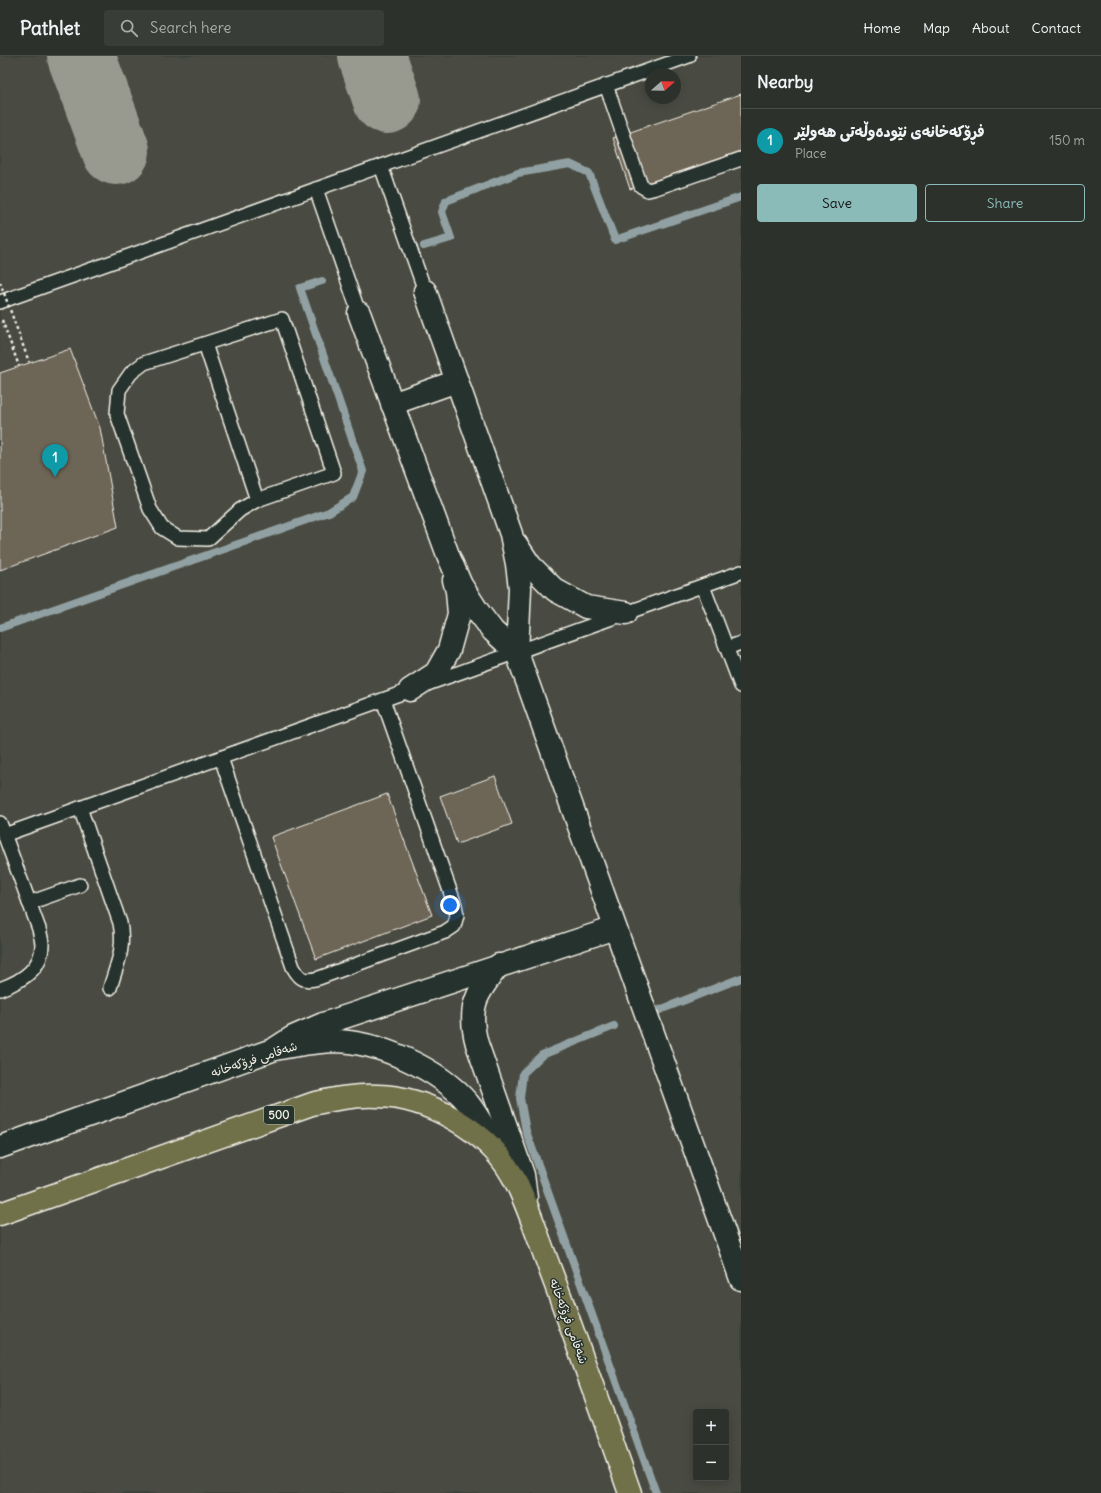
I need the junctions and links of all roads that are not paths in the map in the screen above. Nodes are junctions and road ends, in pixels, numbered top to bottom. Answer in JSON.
{"nodes":[{"id":1,"x":689,"y":56,"type":"edge"},
{"id":2,"x":606,"y":86,"type":"junction"},
{"id":3,"x":741,"y":158,"type":"edge"},
{"id":4,"x":381,"y":166,"type":"junction"},
{"id":5,"x":316,"y":189,"type":"junction"},
{"id":6,"x":425,"y":290,"type":"joint"},
{"id":7,"x":0,"y":302,"type":"edge"},
{"id":8,"x":359,"y":313,"type":"joint"},
{"id":9,"x":205,"y":344,"type":"junction"},
{"id":10,"x":457,"y":381,"type":"junction"},
{"id":11,"x":392,"y":404,"type":"junction"},
{"id":12,"x":257,"y":500,"type":"junction"},
{"id":13,"x":511,"y":534,"type":"junction"},
{"id":14,"x":448,"y":555,"type":"junction"},
{"id":15,"x":741,"y":572,"type":"edge"},
{"id":16,"x":703,"y":586,"type":"junction"},
{"id":17,"x":626,"y":614,"type":"junction"},
{"id":18,"x":741,"y":643,"type":"edge"},
{"id":19,"x":727,"y":648,"type":"junction"},
{"id":20,"x":517,"y":652,"type":"junction"},
{"id":21,"x":741,"y":686,"type":"edge"},
{"id":22,"x":410,"y":690,"type":"junction"},
{"id":23,"x":383,"y":700,"type":"junction"},
{"id":24,"x":221,"y":758,"type":"junction"},
{"id":25,"x":80,"y":808,"type":"junction"},
{"id":26,"x":2,"y":829,"type":"edge"},
{"id":27,"x":80,"y":885,"type":"dead end"},
{"id":28,"x":29,"y":903,"type":"junction"},
{"id":29,"x":615,"y":928,"type":"junction"},
{"id":30,"x":499,"y":965,"type":"junction"},
{"id":31,"x":110,"y":988,"type":"dead end"},
{"id":32,"x":0,"y":989,"type":"edge"},
{"id":33,"x":276,"y":1049,"type":"junction"},
{"id":34,"x":0,"y":1147,"type":"edge"},
{"id":35,"x":498,"y":1154,"type":"junction"},
{"id":36,"x":526,"y":1203,"type":"junction"},
{"id":37,"x":0,"y":1214,"type":"edge"},
{"id":38,"x":741,"y":1279,"type":"edge"},
{"id":39,"x":630,"y":1493,"type":"edge"}],
"edges":[{"from":1,"to":2,"type":"lane"},
{"from":2,"to":3,"type":"lane"},
{"from":2,"to":4,"type":"lane"},
{"from":4,"to":5,"type":"lane"},
{"from":4,"to":6,"type":"lane"},
{"from":5,"to":7,"type":"lane"},
{"from":5,"to":8,"type":"lane"},
{"from":6,"to":10,"type":"street"},
{"from":8,"to":11,"type":"street"},
{"from":9,"to":12,"type":"lane"},
{"from":9,"to":12,"type":"lane"},
{"from":9,"to":12,"type":"lane"},
{"from":10,"to":11,"type":"street"},
{"from":10,"to":13,"type":"street"},
{"from":11,"to":14,"type":"street"},
{"from":13,"to":17,"type":"street"},
{"from":13,"to":20,"type":"street"},
{"from":14,"to":20,"type":"street"},
{"from":14,"to":22,"type":"street"},
{"from":15,"to":16,"type":"lane"},
{"from":16,"to":17,"type":"lane"},
{"from":16,"to":19,"type":"lane"},
{"from":17,"to":20,"type":"lane"},
{"from":18,"to":19,"type":"lane"},
{"from":19,"to":21,"type":"lane"},
{"from":20,"to":22,"type":"lane"},
{"from":20,"to":29,"type":"street"},
{"from":22,"to":23,"type":"lane"},
{"from":23,"to":24,"type":"lane"},
{"from":23,"to":24,"type":"lane"},
{"from":24,"to":25,"type":"lane"},
{"from":25,"to":26,"type":"lane"},
{"from":25,"to":31,"type":"lane"},
{"from":26,"to":28,"type":"lane"},
{"from":27,"to":28,"type":"lane"},
{"from":28,"to":32,"type":"lane"},
{"from":29,"to":30,"type":"street"},
{"from":29,"to":38,"type":"street"},
{"from":30,"to":33,"type":"street"},
{"from":30,"to":36,"type":"street"},
{"from":33,"to":34,"type":"street","name":"شەقامی فڕۆکەخانە"},
{"from":33,"to":35,"type":"street","name":"شەقامی فڕۆکەخانە"},
{"from":35,"to":36,"type":"main road","name":"شەقامی فڕۆکەخانە","number":"500"},
{"from":35,"to":37,"type":"main road","name":"شەقامی فڕۆکەخانە","number":"500"},
{"from":36,"to":39,"type":"main road","name":"شەقامی فڕۆکەخانە"}]}
